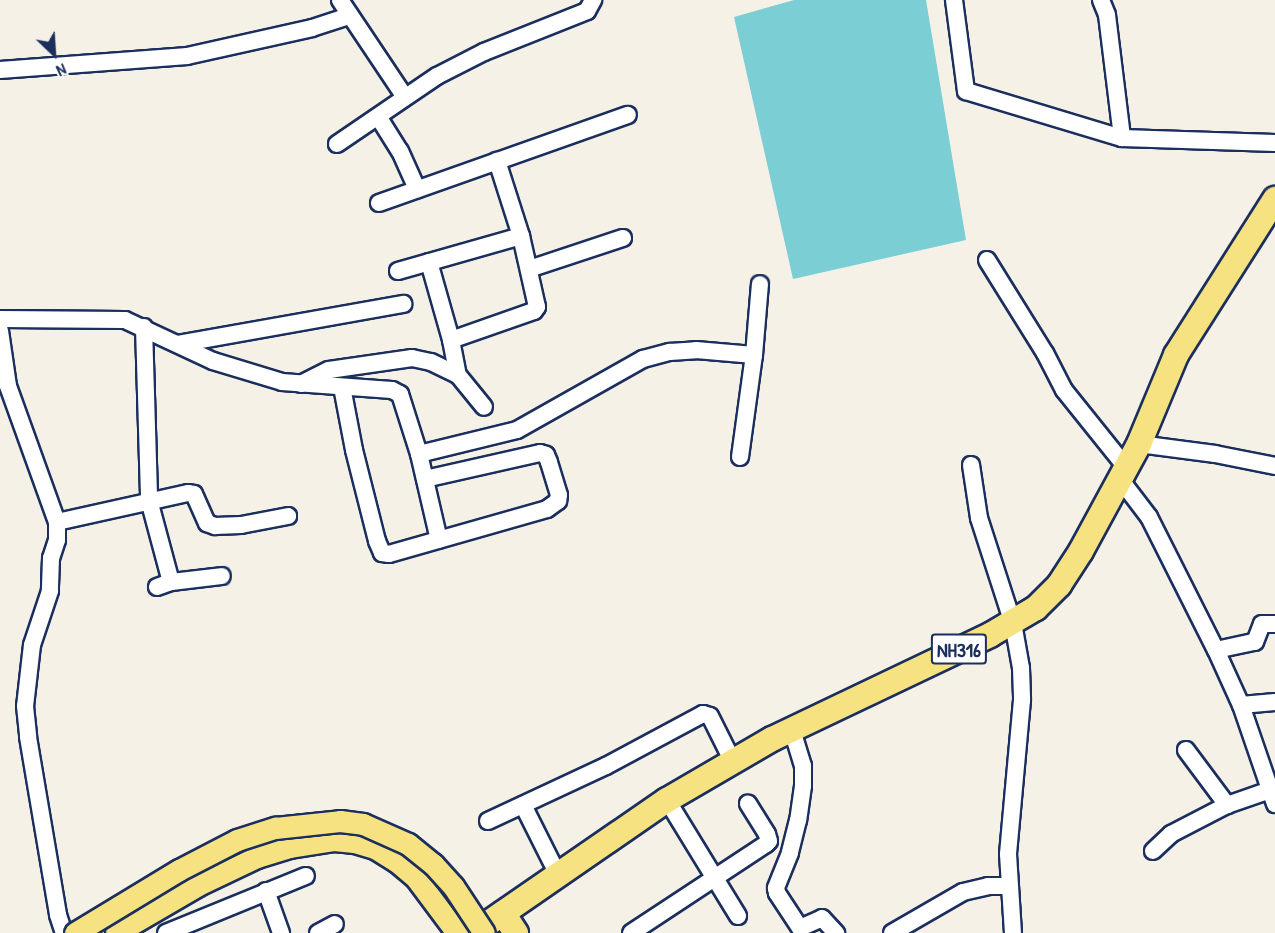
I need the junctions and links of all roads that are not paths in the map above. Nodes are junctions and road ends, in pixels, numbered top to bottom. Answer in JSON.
{"nodes":[{"id":1,"x":340,"y":0,"type":"edge"},
{"id":2,"x":593,"y":0,"type":"edge"},
{"id":3,"x":954,"y":0,"type":"edge"},
{"id":4,"x":1101,"y":0,"type":"edge"},
{"id":5,"x":350,"y":16,"type":"junction"},
{"id":6,"x":0,"y":70,"type":"edge"},
{"id":7,"x":405,"y":97,"type":"junction"},
{"id":8,"x":628,"y":115,"type":"dead end"},
{"id":9,"x":379,"y":118,"type":"junction"},
{"id":10,"x":1122,"y":138,"type":"junction"},
{"id":11,"x":1275,"y":143,"type":"edge"},
{"id":12,"x":337,"y":144,"type":"dead end"},
{"id":13,"x":497,"y":161,"type":"junction"},
{"id":14,"x":417,"y":189,"type":"junction"},
{"id":15,"x":1275,"y":199,"type":"edge"},
{"id":16,"x":379,"y":202,"type":"dead end"},
{"id":17,"x":521,"y":236,"type":"junction"},
{"id":18,"x":623,"y":238,"type":"dead end"},
{"id":19,"x":987,"y":260,"type":"dead end"},
{"id":20,"x":429,"y":262,"type":"junction"},
{"id":21,"x":529,"y":269,"type":"junction"},
{"id":22,"x":398,"y":271,"type":"dead end"},
{"id":23,"x":760,"y":284,"type":"dead end"},
{"id":24,"x":403,"y":304,"type":"dead end"},
{"id":25,"x":0,"y":319,"type":"edge"},
{"id":26,"x":144,"y":327,"type":"junction"},
{"id":27,"x":0,"y":331,"type":"edge"},
{"id":28,"x":451,"y":340,"type":"junction"},
{"id":29,"x":178,"y":344,"type":"junction"},
{"id":30,"x":754,"y":355,"type":"junction"},
{"id":31,"x":458,"y":375,"type":"junction"},
{"id":32,"x":302,"y":384,"type":"junction"},
{"id":33,"x":342,"y":387,"type":"junction"},
{"id":34,"x":5,"y":392,"type":"edge"},
{"id":35,"x":484,"y":407,"type":"dead end"},
{"id":36,"x":1139,"y":444,"type":"junction"},
{"id":37,"x":419,"y":454,"type":"junction"},
{"id":38,"x":740,"y":457,"type":"dead end"},
{"id":39,"x":971,"y":465,"type":"dead end"},
{"id":40,"x":1275,"y":466,"type":"edge"},
{"id":41,"x":1123,"y":473,"type":"junction"},
{"id":42,"x":425,"y":479,"type":"junction"},
{"id":43,"x":149,"y":500,"type":"junction"},
{"id":44,"x":288,"y":516,"type":"dead end"},
{"id":45,"x":57,"y":522,"type":"junction"},
{"id":46,"x":439,"y":540,"type":"junction"},
{"id":47,"x":222,"y":576,"type":"dead end"},
{"id":48,"x":1013,"y":623,"type":"junction"},
{"id":49,"x":1275,"y":624,"type":"edge"},
{"id":50,"x":1216,"y":650,"type":"junction"},
{"id":51,"x":1275,"y":702,"type":"edge"},
{"id":52,"x":1241,"y":705,"type":"junction"},
{"id":53,"x":792,"y":730,"type":"junction"},
{"id":54,"x":1186,"y":750,"type":"dead end"},
{"id":55,"x":733,"y":762,"type":"junction"},
{"id":56,"x":1273,"y":798,"type":"edge"},
{"id":57,"x":667,"y":801,"type":"junction"},
{"id":58,"x":748,"y":803,"type":"dead end"},
{"id":59,"x":523,"y":805,"type":"junction"},
{"id":60,"x":1227,"y":805,"type":"junction"},
{"id":61,"x":488,"y":821,"type":"dead end"},
{"id":62,"x":1153,"y":850,"type":"dead end"},
{"id":63,"x":558,"y":875,"type":"junction"},
{"id":64,"x":306,"y":876,"type":"dead end"},
{"id":65,"x":715,"y":880,"type":"junction"},
{"id":66,"x":1008,"y":886,"type":"junction"},
{"id":67,"x":266,"y":891,"type":"junction"},
{"id":68,"x":738,"y":916,"type":"dead end"},
{"id":69,"x":509,"y":923,"type":"edge"},
{"id":70,"x":335,"y":924,"type":"dead end"},
{"id":71,"x":64,"y":933,"type":"edge"},
{"id":72,"x":75,"y":933,"type":"edge"},
{"id":73,"x":116,"y":933,"type":"edge"},
{"id":74,"x":166,"y":933,"type":"edge"},
{"id":75,"x":281,"y":933,"type":"edge"},
{"id":76,"x":318,"y":933,"type":"edge"},
{"id":77,"x":457,"y":933,"type":"edge"},
{"id":78,"x":474,"y":933,"type":"edge"},
{"id":79,"x":484,"y":933,"type":"edge"},
{"id":80,"x":631,"y":933,"type":"edge"},
{"id":81,"x":836,"y":933,"type":"edge"},
{"id":82,"x":892,"y":933,"type":"edge"},
{"id":83,"x":1013,"y":933,"type":"edge"}],
"edges":[{"from":1,"to":5,"type":"street"},
{"from":2,"to":7,"type":"street"},
{"from":3,"to":10,"type":"street"},
{"from":4,"to":10,"type":"street"},
{"from":5,"to":6,"type":"street"},
{"from":5,"to":7,"type":"street"},
{"from":7,"to":9,"type":"street"},
{"from":8,"to":13,"type":"street"},
{"from":9,"to":12,"type":"street"},
{"from":9,"to":14,"type":"street"},
{"from":10,"to":11,"type":"street"},
{"from":13,"to":14,"type":"street"},
{"from":13,"to":17,"type":"street"},
{"from":14,"to":16,"type":"street"},
{"from":15,"to":36,"type":"highway","number":"NH316"},
{"from":17,"to":20,"type":"street"},
{"from":17,"to":21,"type":"street"},
{"from":18,"to":21,"type":"street"},
{"from":19,"to":41,"type":"street"},
{"from":20,"to":22,"type":"street"},
{"from":20,"to":28,"type":"street"},
{"from":21,"to":28,"type":"street"},
{"from":23,"to":30,"type":"street"},
{"from":24,"to":29,"type":"street"},
{"from":25,"to":26,"type":"street"},
{"from":26,"to":29,"type":"street"},
{"from":26,"to":43,"type":"street"},
{"from":27,"to":34,"type":"street"},
{"from":28,"to":31,"type":"street"},
{"from":29,"to":32,"type":"street"},
{"from":30,"to":37,"type":"street"},
{"from":30,"to":38,"type":"street"},
{"from":31,"to":32,"type":"street"},
{"from":31,"to":35,"type":"street"},
{"from":32,"to":33,"type":"street"},
{"from":33,"to":37,"type":"street"},
{"from":33,"to":46,"type":"street"},
{"from":34,"to":45,"type":"street"},
{"from":36,"to":40,"type":"street"},
{"from":36,"to":41,"type":"highway","number":"NH316"},
{"from":37,"to":42,"type":"street"},
{"from":39,"to":48,"type":"street"},
{"from":41,"to":48,"type":"highway","number":"NH316"},
{"from":41,"to":50,"type":"street"},
{"from":42,"to":46,"type":"street"},
{"from":42,"to":46,"type":"street"},
{"from":43,"to":44,"type":"street"},
{"from":43,"to":45,"type":"street"},
{"from":43,"to":47,"type":"street"},
{"from":45,"to":71,"type":"street"},
{"from":48,"to":53,"type":"highway","number":"NH316"},
{"from":48,"to":66,"type":"street"},
{"from":49,"to":50,"type":"street"},
{"from":50,"to":52,"type":"street"},
{"from":51,"to":52,"type":"street"},
{"from":52,"to":56,"type":"street"},
{"from":53,"to":55,"type":"highway","number":"NH316"},
{"from":53,"to":81,"type":"street"},
{"from":54,"to":60,"type":"street"},
{"from":55,"to":57,"type":"highway","number":"NH316"},
{"from":55,"to":59,"type":"street"},
{"from":56,"to":60,"type":"street"},
{"from":57,"to":63,"type":"highway","number":"NH316"},
{"from":57,"to":65,"type":"street"},
{"from":58,"to":65,"type":"street"},
{"from":59,"to":61,"type":"street"},
{"from":59,"to":63,"type":"street"},
{"from":60,"to":62,"type":"street"},
{"from":63,"to":69,"type":"highway","number":"NH316"},
{"from":64,"to":67,"type":"street"},
{"from":65,"to":68,"type":"street"},
{"from":65,"to":80,"type":"street"},
{"from":66,"to":82,"type":"street"},
{"from":66,"to":83,"type":"street"},
{"from":67,"to":74,"type":"street"},
{"from":67,"to":75,"type":"street"},
{"from":69,"to":78,"type":"highway","number":"NH316"},
{"from":70,"to":76,"type":"street"},
{"from":72,"to":79,"type":"main road","bridge":true},
{"from":73,"to":77,"type":"main road"}]}
